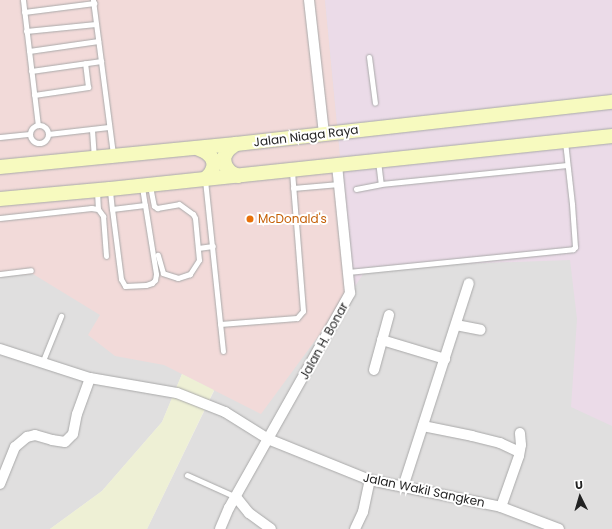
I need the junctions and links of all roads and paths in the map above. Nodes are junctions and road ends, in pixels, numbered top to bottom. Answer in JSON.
{"nodes":[{"id":1,"x":23,"y":0,"type":"edge"},
{"id":2,"x":308,"y":0,"type":"edge"},
{"id":3,"x":94,"y":2,"type":"edge"},
{"id":4,"x":24,"y":12,"type":"junction"},
{"id":5,"x":96,"y":24,"type":"junction"},
{"id":6,"x":26,"y":30,"type":"junction"},
{"id":7,"x":98,"y":41,"type":"junction"},
{"id":8,"x":29,"y":50,"type":"junction"},
{"id":9,"x":369,"y":57,"type":"dead end"},
{"id":10,"x":101,"y":61,"type":"junction"},
{"id":11,"x":85,"y":64,"type":"junction"},
{"id":12,"x":31,"y":71,"type":"junction"},
{"id":13,"x":34,"y":95,"type":"junction"},
{"id":14,"x":612,"y":102,"type":"edge"},
{"id":15,"x":375,"y":103,"type":"dead end"},
{"id":16,"x":38,"y":125,"type":"junction"},
{"id":17,"x":109,"y":127,"type":"junction"},
{"id":18,"x":92,"y":130,"type":"junction"},
{"id":19,"x":30,"y":134,"type":"junction"},
{"id":20,"x":48,"y":134,"type":"junction"},
{"id":21,"x":324,"y":134,"type":"junction"},
{"id":22,"x":612,"y":136,"type":"edge"},
{"id":23,"x":0,"y":137,"type":"edge"},
{"id":24,"x":565,"y":141,"type":"junction"},
{"id":25,"x":236,"y":144,"type":"junction"},
{"id":26,"x":197,"y":148,"type":"junction"},
{"id":27,"x":113,"y":156,"type":"junction"},
{"id":28,"x":94,"y":159,"type":"junction"},
{"id":29,"x":378,"y":160,"type":"junction"},
{"id":30,"x":337,"y":165,"type":"junction"},
{"id":31,"x":568,"y":165,"type":"junction"},
{"id":32,"x":0,"y":167,"type":"edge"},
{"id":33,"x":292,"y":170,"type":"junction"},
{"id":34,"x":238,"y":176,"type":"junction"},
{"id":35,"x":205,"y":179,"type":"junction"},
{"id":36,"x":339,"y":184,"type":"junction"},
{"id":37,"x":381,"y":184,"type":"junction"},
{"id":38,"x":145,"y":185,"type":"junction"},
{"id":39,"x":293,"y":188,"type":"junction"},
{"id":40,"x":356,"y":189,"type":"dead end"},
{"id":41,"x":103,"y":190,"type":"junction"},
{"id":42,"x":0,"y":199,"type":"edge"},
{"id":43,"x":145,"y":205,"type":"junction"},
{"id":44,"x":98,"y":209,"type":"junction"},
{"id":45,"x":112,"y":210,"type":"junction"},
{"id":46,"x":0,"y":218,"type":"edge"},
{"id":47,"x":213,"y":246,"type":"junction"},
{"id":48,"x":198,"y":248,"type":"junction"},
{"id":49,"x":158,"y":255,"type":"dead end"},
{"id":50,"x":106,"y":256,"type":"dead end"},
{"id":51,"x":31,"y":270,"type":"dead end"},
{"id":52,"x":348,"y":272,"type":"junction"},
{"id":53,"x":0,"y":274,"type":"edge"},
{"id":54,"x":469,"y":283,"type":"dead end"},
{"id":55,"x":389,"y":315,"type":"dead end"},
{"id":56,"x":61,"y":316,"type":"dead end"},
{"id":57,"x":220,"y":324,"type":"junction"},
{"id":58,"x":456,"y":324,"type":"junction"},
{"id":59,"x":481,"y":330,"type":"dead end"},
{"id":60,"x":382,"y":340,"type":"junction"},
{"id":61,"x":0,"y":348,"type":"edge"},
{"id":62,"x":223,"y":351,"type":"dead end"},
{"id":63,"x":444,"y":359,"type":"junction"},
{"id":64,"x":42,"y":363,"type":"junction"},
{"id":65,"x":374,"y":370,"type":"dead end"},
{"id":66,"x":90,"y":378,"type":"junction"},
{"id":67,"x":423,"y":426,"type":"junction"},
{"id":68,"x":520,"y":433,"type":"dead end"},
{"id":69,"x":268,"y":439,"type":"junction"},
{"id":70,"x":520,"y":452,"type":"junction"},
{"id":71,"x":187,"y":475,"type":"dead end"},
{"id":72,"x":370,"y":480,"type":"junction"},
{"id":73,"x":0,"y":484,"type":"edge"},
{"id":74,"x":403,"y":487,"type":"junction"},
{"id":75,"x":236,"y":497,"type":"junction"},
{"id":76,"x":501,"y":507,"type":"junction"},
{"id":77,"x":220,"y":529,"type":"edge"},
{"id":78,"x":270,"y":529,"type":"edge"},
{"id":79,"x":355,"y":529,"type":"edge"},
{"id":80,"x":559,"y":529,"type":"edge"}],
"edges":[{"from":1,"to":4,"type":"lane"},
{"from":2,"to":21,"type":"street"},
{"from":3,"to":4,"type":"lane"},
{"from":3,"to":5,"type":"lane"},
{"from":4,"to":6,"type":"lane"},
{"from":5,"to":6,"type":"lane"},
{"from":5,"to":7,"type":"lane"},
{"from":6,"to":8,"type":"lane"},
{"from":7,"to":8,"type":"lane"},
{"from":7,"to":10,"type":"lane"},
{"from":8,"to":12,"type":"lane"},
{"from":9,"to":15,"type":"lane"},
{"from":10,"to":11,"type":"lane"},
{"from":10,"to":17,"type":"lane"},
{"from":11,"to":12,"type":"lane"},
{"from":11,"to":13,"type":"lane"},
{"from":12,"to":13,"type":"lane"},
{"from":13,"to":16,"type":"lane"},
{"from":14,"to":21,"type":"main road","name":"Jalan Niaga Raya"},
{"from":16,"to":19,"type":"lane"},
{"from":16,"to":20,"type":"lane"},
{"from":17,"to":18,"type":"lane"},
{"from":17,"to":27,"type":"lane"},
{"from":18,"to":20,"type":"lane"},
{"from":18,"to":28,"type":"lane"},
{"from":19,"to":20,"type":"lane"},
{"from":19,"to":23,"type":"lane"},
{"from":21,"to":25,"type":"main road","name":"Jalan Niaga Raya"},
{"from":22,"to":24,"type":"main road"},
{"from":24,"to":29,"type":"main road"},
{"from":24,"to":31,"type":"lane"},
{"from":25,"to":26,"type":"main road","name":"Jalan Niaga Raya"},
{"from":25,"to":34,"type":"main road"},
{"from":26,"to":27,"type":"main road","name":"Jalan Niaga Raya"},
{"from":26,"to":35,"type":"main road"},
{"from":27,"to":28,"type":"main road","name":"Jalan Niaga Raya"},
{"from":28,"to":32,"type":"main road","name":"Jalan Niaga Raya"},
{"from":29,"to":30,"type":"main road"},
{"from":29,"to":37,"type":"lane"},
{"from":30,"to":33,"type":"main road"},
{"from":30,"to":36,"type":"street","name":"Jalan H. Bonar"},
{"from":31,"to":37,"type":"lane"},
{"from":31,"to":52,"type":"lane"},
{"from":33,"to":34,"type":"main road"},
{"from":33,"to":39,"type":"lane"},
{"from":34,"to":35,"type":"main road"},
{"from":35,"to":38,"type":"main road"},
{"from":35,"to":47,"type":"lane"},
{"from":36,"to":39,"type":"lane"},
{"from":36,"to":52,"type":"street","name":"Jalan H. Bonar"},
{"from":37,"to":40,"type":"lane"},
{"from":38,"to":41,"type":"main road"},
{"from":38,"to":43,"type":"lane"},
{"from":38,"to":48,"type":"lane"},
{"from":39,"to":57,"type":"lane"},
{"from":41,"to":42,"type":"main road"},
{"from":41,"to":44,"type":"lane"},
{"from":41,"to":45,"type":"lane"},
{"from":43,"to":45,"type":"lane"},
{"from":43,"to":45,"type":"lane"},
{"from":44,"to":46,"type":"lane"},
{"from":44,"to":50,"type":"lane"},
{"from":47,"to":48,"type":"lane"},
{"from":47,"to":57,"type":"lane"},
{"from":48,"to":49,"type":"lane"},
{"from":51,"to":53,"type":"lane"},
{"from":52,"to":69,"type":"street","name":"Jalan H. Bonar"},
{"from":54,"to":58,"type":"street"},
{"from":55,"to":60,"type":"street"},
{"from":56,"to":64,"type":"lane"},
{"from":57,"to":62,"type":"lane"},
{"from":58,"to":59,"type":"street"},
{"from":58,"to":63,"type":"street"},
{"from":60,"to":63,"type":"street"},
{"from":60,"to":65,"type":"street"},
{"from":61,"to":64,"type":"street","name":"Jalan Wakil Sangken"},
{"from":63,"to":67,"type":"street"},
{"from":64,"to":66,"type":"street","name":"Jalan Wakil Sangken"},
{"from":66,"to":69,"type":"street","name":"Jalan Wakil Sangken"},
{"from":66,"to":73,"type":"street"},
{"from":67,"to":70,"type":"street"},
{"from":67,"to":74,"type":"street"},
{"from":68,"to":70,"type":"street"},
{"from":69,"to":72,"type":"street","name":"Jalan Wakil Sangken"},
{"from":69,"to":75,"type":"street","name":"Jalan H. Bonar"},
{"from":70,"to":76,"type":"street"},
{"from":71,"to":75,"type":"lane"},
{"from":72,"to":74,"type":"street","name":"Jalan Wakil Sangken"},
{"from":72,"to":79,"type":"street"},
{"from":74,"to":76,"type":"street","name":"Jalan Wakil Sangken"},
{"from":75,"to":77,"type":"street","name":"Jalan H. Bonar"},
{"from":75,"to":78,"type":"street"},
{"from":76,"to":80,"type":"street","name":"Jalan Wakil Sangken"}]}
